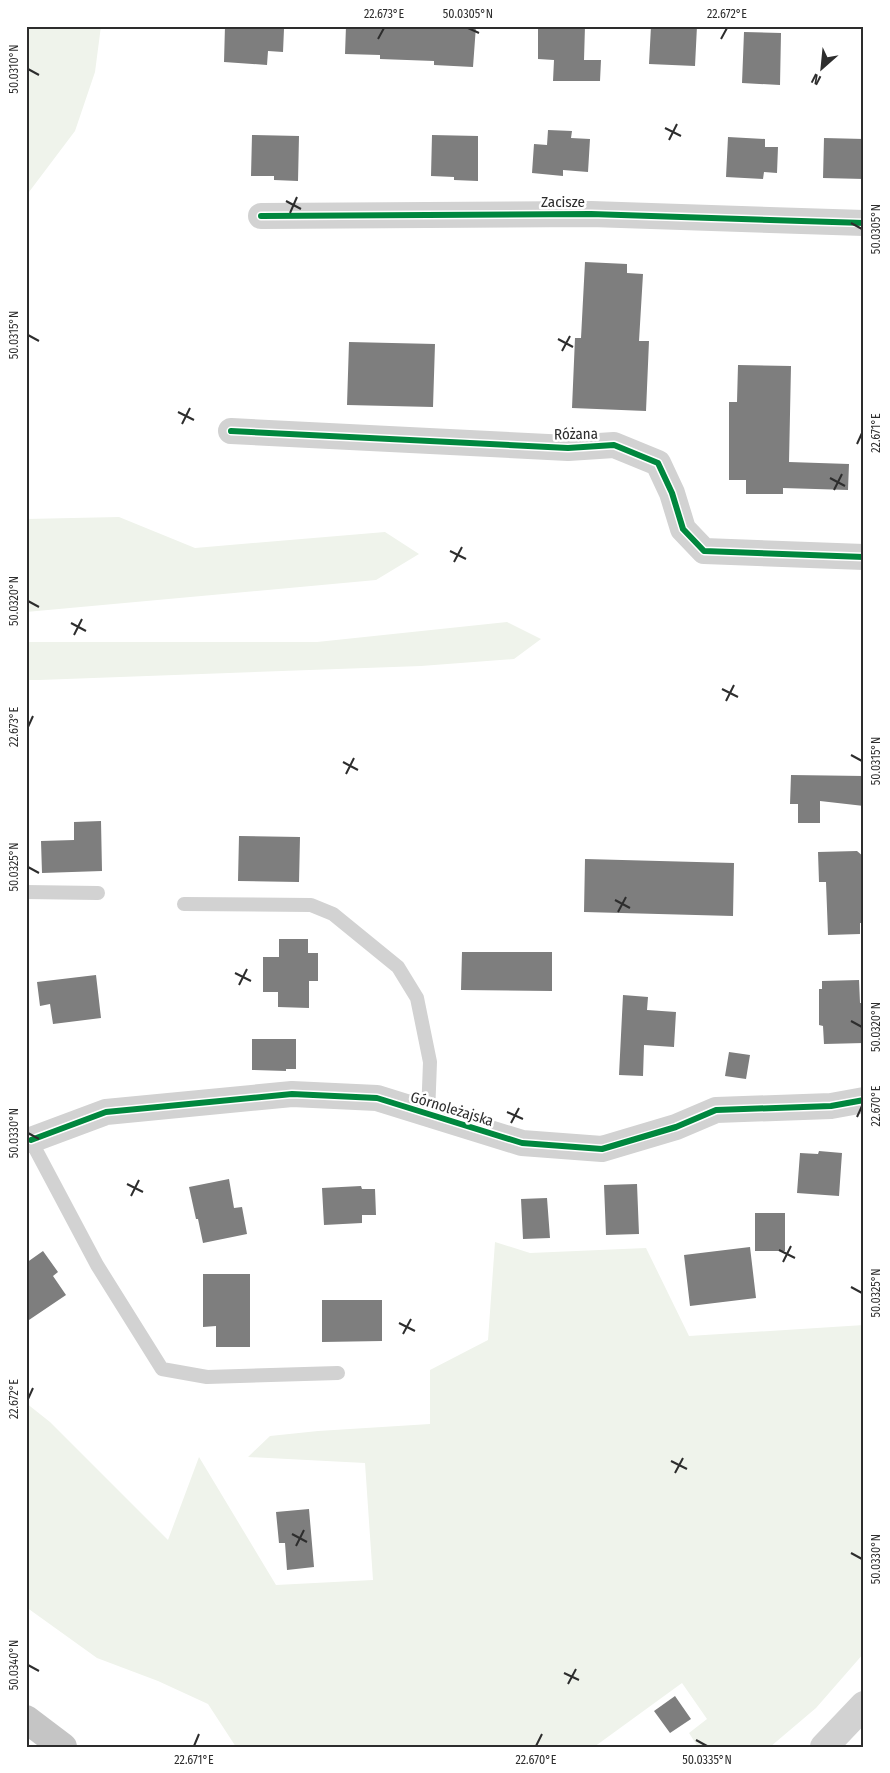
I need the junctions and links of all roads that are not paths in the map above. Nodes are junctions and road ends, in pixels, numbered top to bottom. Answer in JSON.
{"nodes":[{"id":1,"x":261,"y":216,"type":"dead end"},
{"id":2,"x":864,"y":223,"type":"edge"},
{"id":3,"x":230,"y":431,"type":"dead end"},
{"id":4,"x":864,"y":557,"type":"edge"},
{"id":5,"x":26,"y":892,"type":"edge"},
{"id":6,"x":98,"y":893,"type":"dead end"},
{"id":7,"x":184,"y":904,"type":"dead end"},
{"id":8,"x":864,"y":1100,"type":"edge"},
{"id":9,"x":428,"y":1114,"type":"junction"},
{"id":10,"x":28,"y":1136,"type":"edge"},
{"id":11,"x":338,"y":1373,"type":"dead end"},
{"id":12,"x":864,"y":1705,"type":"edge"},
{"id":13,"x":26,"y":1719,"type":"edge"},
{"id":14,"x":63,"y":1747,"type":"edge"},
{"id":15,"x":824,"y":1747,"type":"edge"}],
"edges":[{"from":1,"to":2,"type":"street","name":"Zacisze"},
{"from":3,"to":4,"type":"street","name":"Różana"},
{"from":5,"to":6,"type":"lane"},
{"from":7,"to":9,"type":"lane"},
{"from":8,"to":9,"type":"street","name":"Górnoleżajska"},
{"from":9,"to":10,"type":"street","name":"Górnoleżajska"},
{"from":10,"to":11,"type":"lane"},
{"from":12,"to":15,"type":"street"},
{"from":13,"to":14,"type":"main road"}]}
